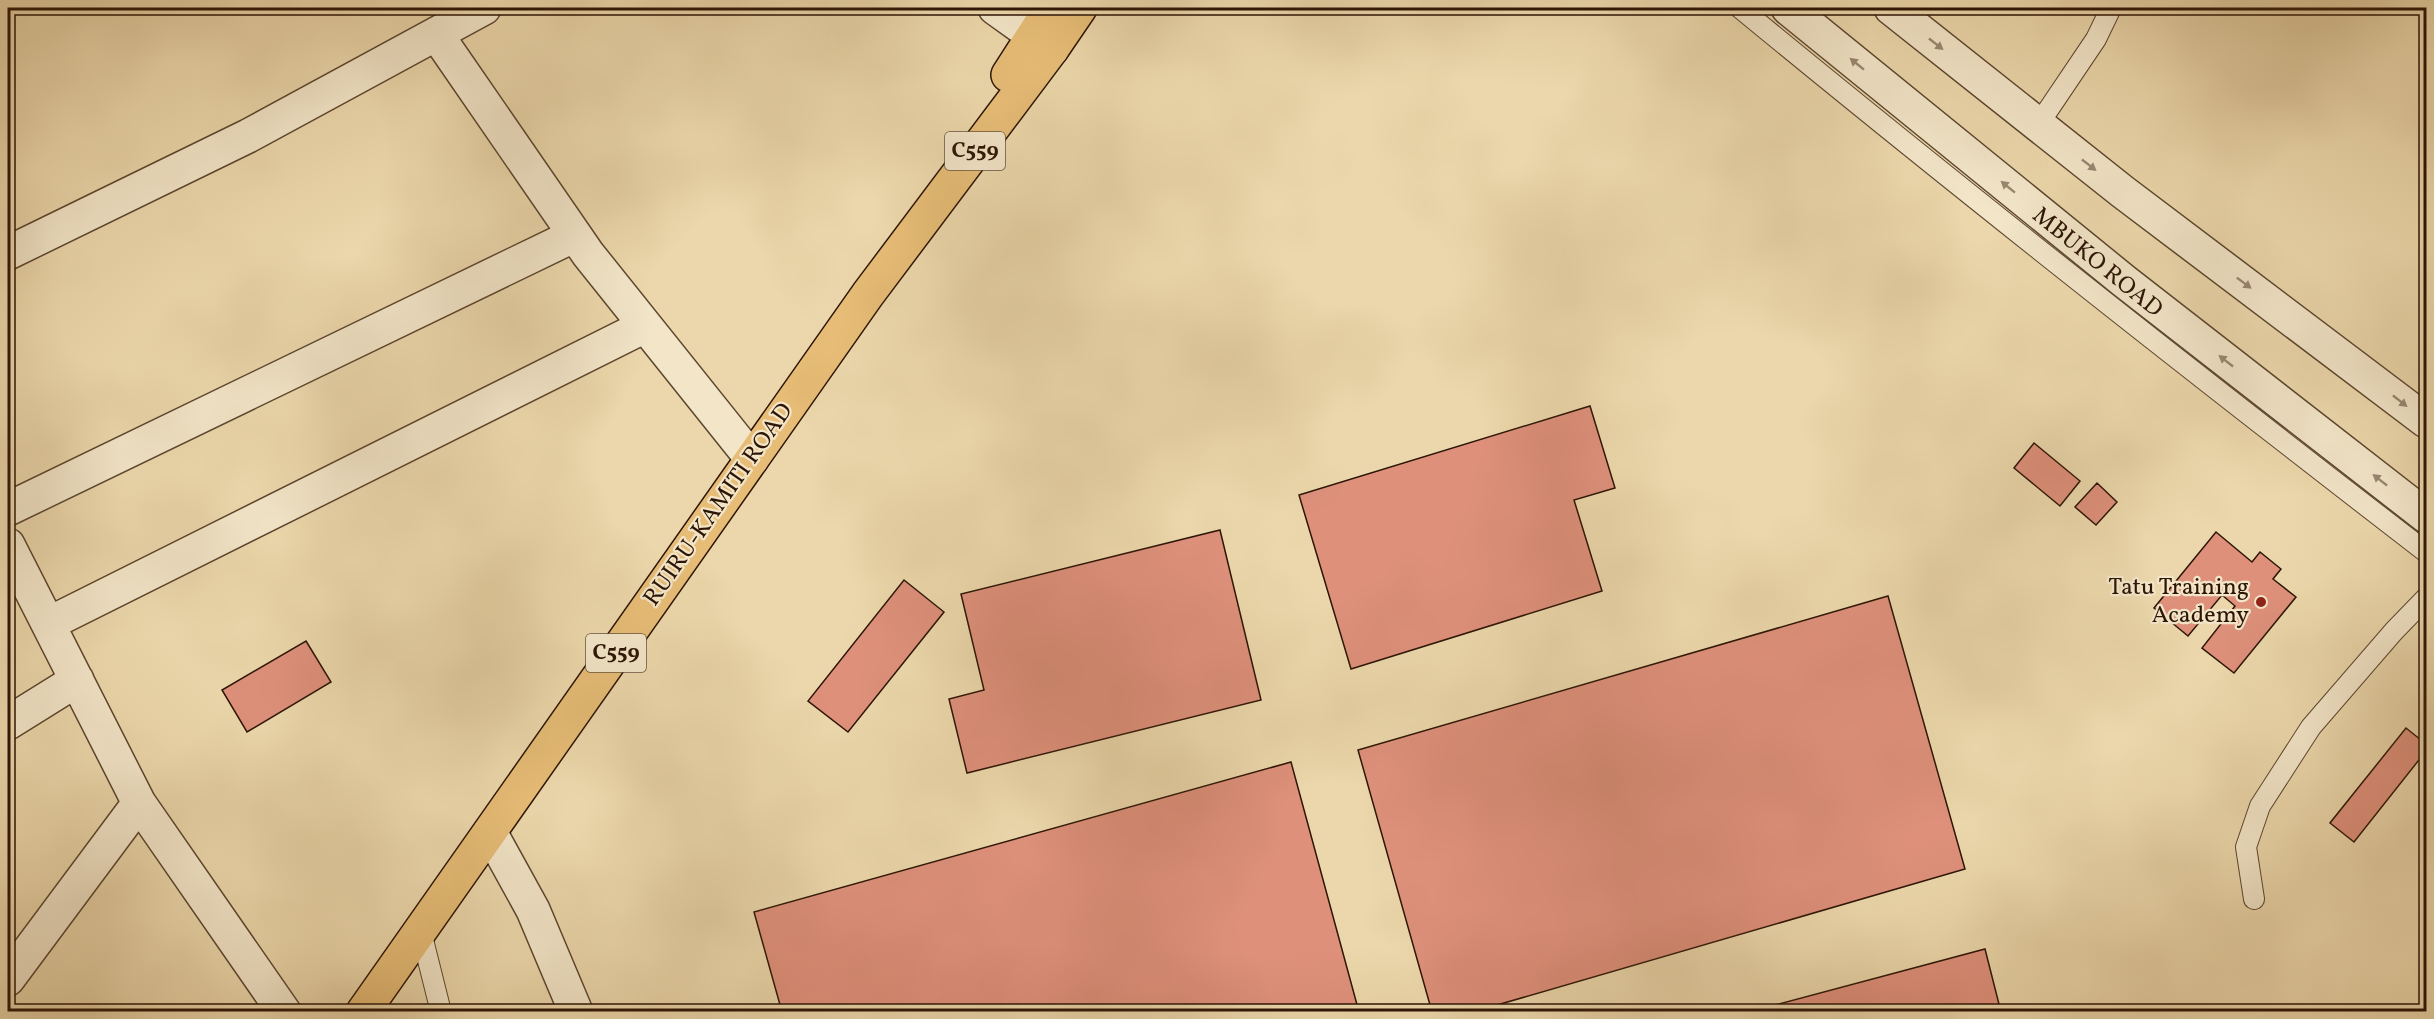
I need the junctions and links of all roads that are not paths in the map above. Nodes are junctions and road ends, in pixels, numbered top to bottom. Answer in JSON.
{"nodes":[{"id":1,"x":484,"y":8,"type":"edge"},
{"id":2,"x":995,"y":8,"type":"edge"},
{"id":3,"x":1051,"y":8,"type":"edge"},
{"id":4,"x":1080,"y":8,"type":"edge"},
{"id":5,"x":1740,"y":8,"type":"edge"},
{"id":6,"x":1788,"y":8,"type":"edge"},
{"id":7,"x":1891,"y":8,"type":"edge"},
{"id":8,"x":2111,"y":8,"type":"edge"},
{"id":9,"x":437,"y":35,"type":"junction"},
{"id":10,"x":1043,"y":42,"type":"junction"},
{"id":11,"x":2038,"y":124,"type":"junction"},
{"id":12,"x":575,"y":235,"type":"junction"},
{"id":13,"x":8,"y":253,"type":"edge"},
{"id":14,"x":645,"y":326,"type":"junction"},
{"id":15,"x":2427,"y":421,"type":"edge"},
{"id":16,"x":752,"y":459,"type":"junction"},
{"id":17,"x":8,"y":510,"type":"edge"},
{"id":18,"x":2427,"y":516,"type":"edge"},
{"id":19,"x":8,"y":545,"type":"edge"},
{"id":20,"x":2427,"y":552,"type":"edge"},
{"id":21,"x":2427,"y":598,"type":"edge"},
{"id":22,"x":48,"y":624,"type":"junction"},
{"id":23,"x":77,"y":680,"type":"junction"},
{"id":24,"x":8,"y":723,"type":"edge"},
{"id":25,"x":139,"y":803,"type":"junction"},
{"id":26,"x":490,"y":832,"type":"junction"},
{"id":27,"x":2254,"y":899,"type":"dead end"},
{"id":28,"x":421,"y":932,"type":"junction"},
{"id":29,"x":8,"y":979,"type":"edge"},
{"id":30,"x":284,"y":1011,"type":"edge"},
{"id":31,"x":363,"y":1011,"type":"edge"},
{"id":32,"x":441,"y":1011,"type":"edge"},
{"id":33,"x":576,"y":1011,"type":"edge"}],
"edges":[{"from":1,"to":9,"type":"street"},
{"from":2,"to":10,"type":"street"},
{"from":3,"to":10,"type":"main road","name":"RUIRU-KAMITI ROAD","number":"C559"},
{"from":4,"to":10,"type":"main road","name":"RUIRU-KAMITI ROAD","number":"C559"},
{"from":5,"to":20,"type":"lane","name":"MBUKO ROAD"},
{"from":18,"to":6,"type":"street","one_way":true},
{"from":7,"to":11,"type":"street","one_way":true},
{"from":8,"to":11,"type":"lane"},
{"from":9,"to":12,"type":"street"},
{"from":9,"to":13,"type":"street"},
{"from":10,"to":16,"type":"main road","name":"RUIRU-KAMITI ROAD","number":"C559"},
{"from":11,"to":15,"type":"street","one_way":true},
{"from":12,"to":14,"type":"street"},
{"from":12,"to":17,"type":"street"},
{"from":14,"to":16,"type":"street"},
{"from":14,"to":22,"type":"street"},
{"from":16,"to":26,"type":"main road","name":"RUIRU-KAMITI ROAD","number":"C559"},
{"from":19,"to":22,"type":"street"},
{"from":21,"to":27,"type":"lane"},
{"from":22,"to":23,"type":"street"},
{"from":23,"to":24,"type":"street"},
{"from":23,"to":25,"type":"street"},
{"from":25,"to":29,"type":"street"},
{"from":25,"to":30,"type":"street"},
{"from":26,"to":28,"type":"main road","name":"RUIRU-KAMITI ROAD","number":"C559"},
{"from":26,"to":33,"type":"street"},
{"from":28,"to":31,"type":"main road","name":"RUIRU-KAMITI ROAD","number":"C559"},
{"from":28,"to":32,"type":"lane"}]}
